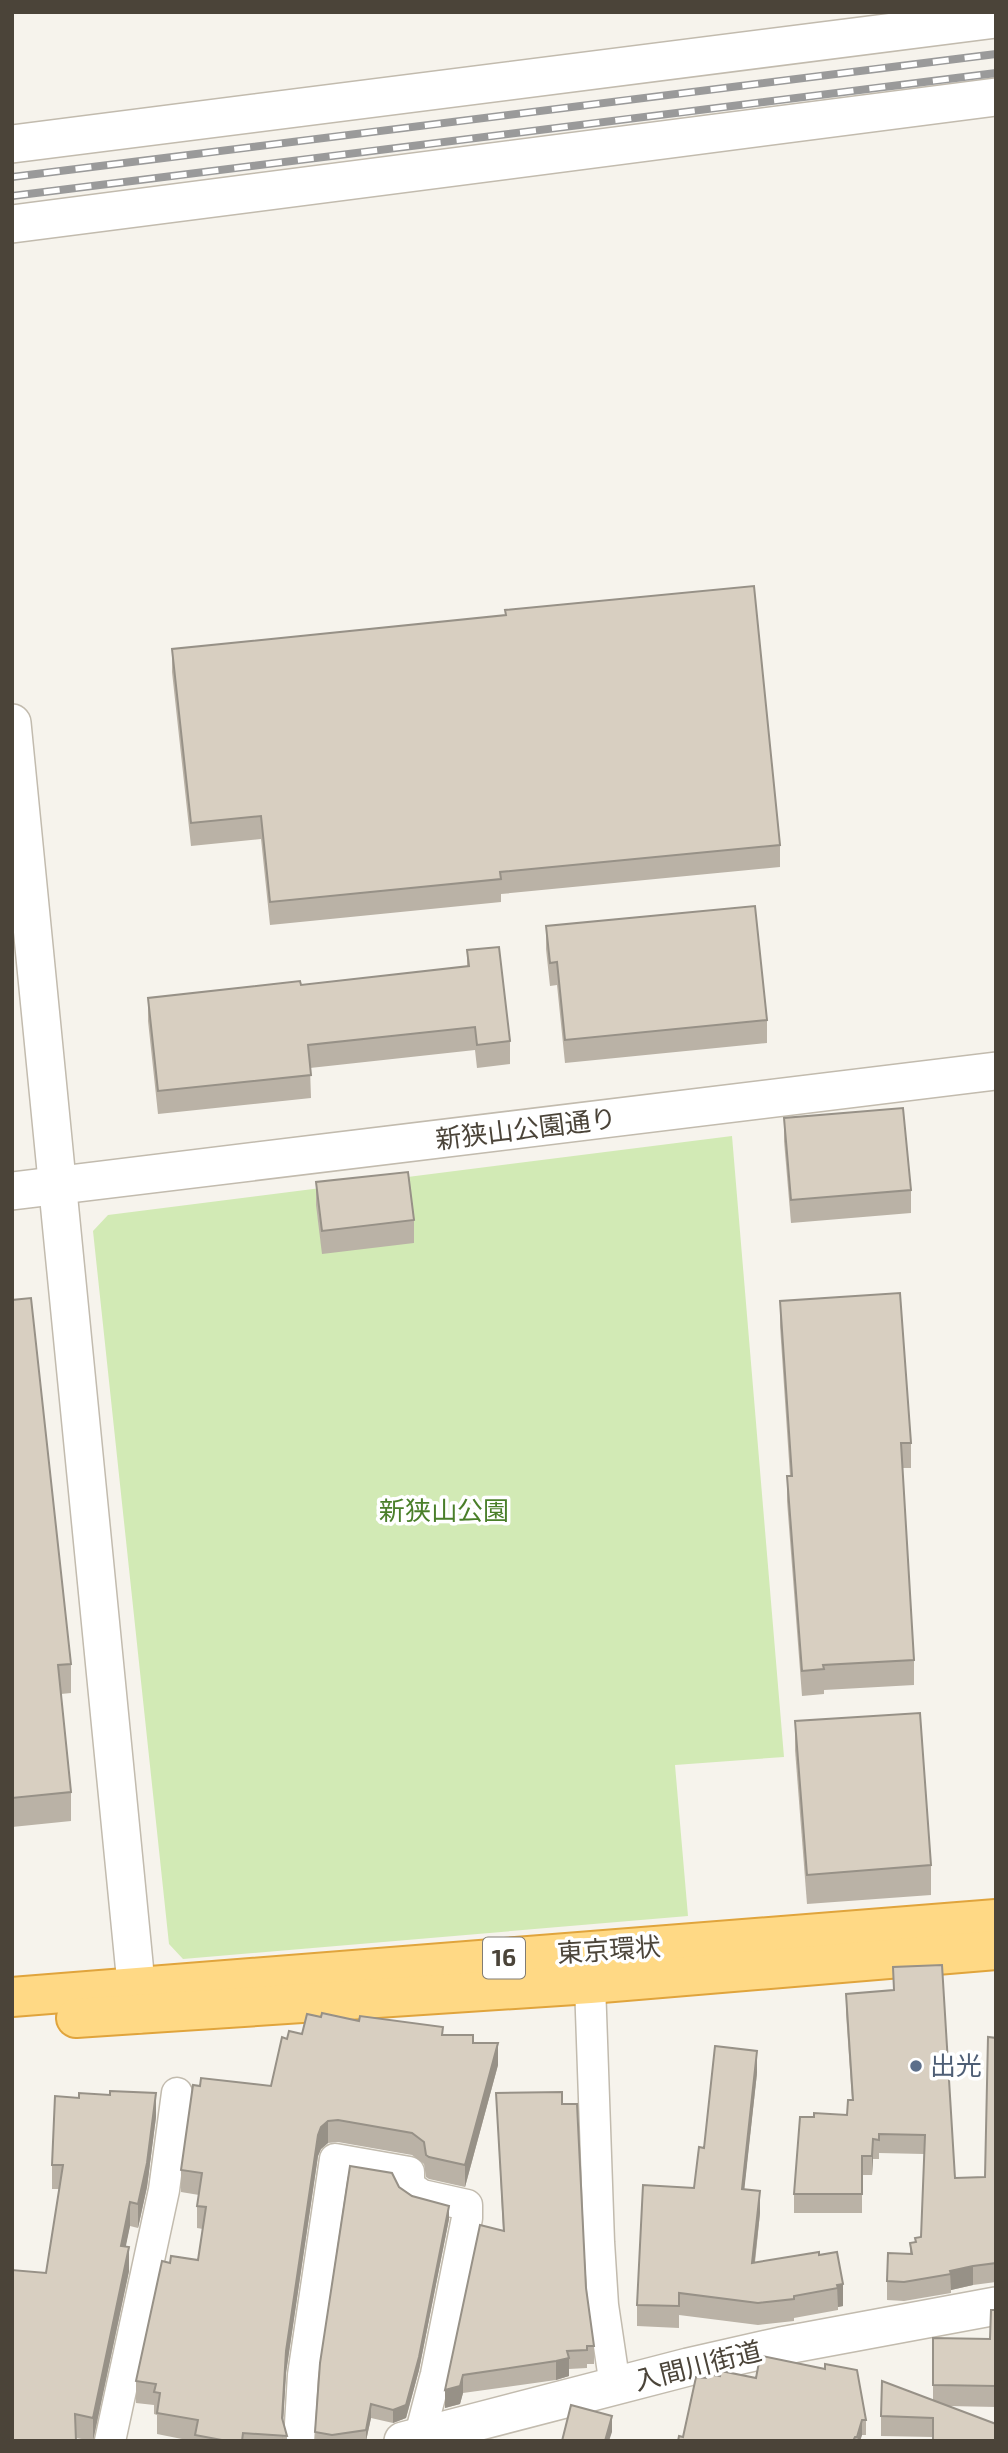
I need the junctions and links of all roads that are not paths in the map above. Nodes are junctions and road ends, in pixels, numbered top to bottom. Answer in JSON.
{"nodes":[{"id":1,"x":996,"y":19,"type":"edge"},
{"id":2,"x":996,"y":97,"type":"edge"},
{"id":3,"x":12,"y":144,"type":"edge"},
{"id":4,"x":12,"y":224,"type":"edge"},
{"id":5,"x":12,"y":723,"type":"edge"},
{"id":6,"x":996,"y":1071,"type":"edge"},
{"id":7,"x":56,"y":1186,"type":"junction"},
{"id":8,"x":12,"y":1191,"type":"edge"},
{"id":9,"x":996,"y":1919,"type":"edge"},
{"id":10,"x":996,"y":1950,"type":"edge"},
{"id":11,"x":590,"y":1984,"type":"junction"},
{"id":12,"x":12,"y":1997,"type":"edge"},
{"id":13,"x":138,"y":2000,"type":"junction"},
{"id":14,"x":12,"y":2023,"type":"edge"},
{"id":15,"x":177,"y":2093,"type":"dead end"},
{"id":16,"x":996,"y":2306,"type":"edge"},
{"id":17,"x":615,"y":2386,"type":"junction"},
{"id":18,"x":412,"y":2438,"type":"edge"},
{"id":19,"x":110,"y":2441,"type":"edge"},
{"id":20,"x":299,"y":2441,"type":"edge"}],
"edges":[{"from":1,"to":3,"type":"street"},
{"from":2,"to":4,"type":"street"},
{"from":5,"to":7,"type":"street"},
{"from":6,"to":7,"type":"street","name":"新狭山公園通り"},
{"from":7,"to":8,"type":"street","name":"新狭山公園通り"},
{"from":7,"to":13,"type":"street"},
{"from":9,"to":13,"type":"highway","name":"東京環状","number":"16"},
{"from":10,"to":11,"type":"highway","name":"東京環状","number":"16"},
{"from":11,"to":13,"type":"highway","name":"東京環状","number":"16"},
{"from":11,"to":17,"type":"street"},
{"from":12,"to":13,"type":"highway","name":"東京環状","number":"16"},
{"from":13,"to":14,"type":"highway","name":"東京環状","number":"16"},
{"from":15,"to":19,"type":"street"},
{"from":16,"to":17,"type":"street","name":"入間川街道"},
{"from":17,"to":18,"type":"street","name":"入間川街道"},
{"from":18,"to":20,"type":"street"}]}
